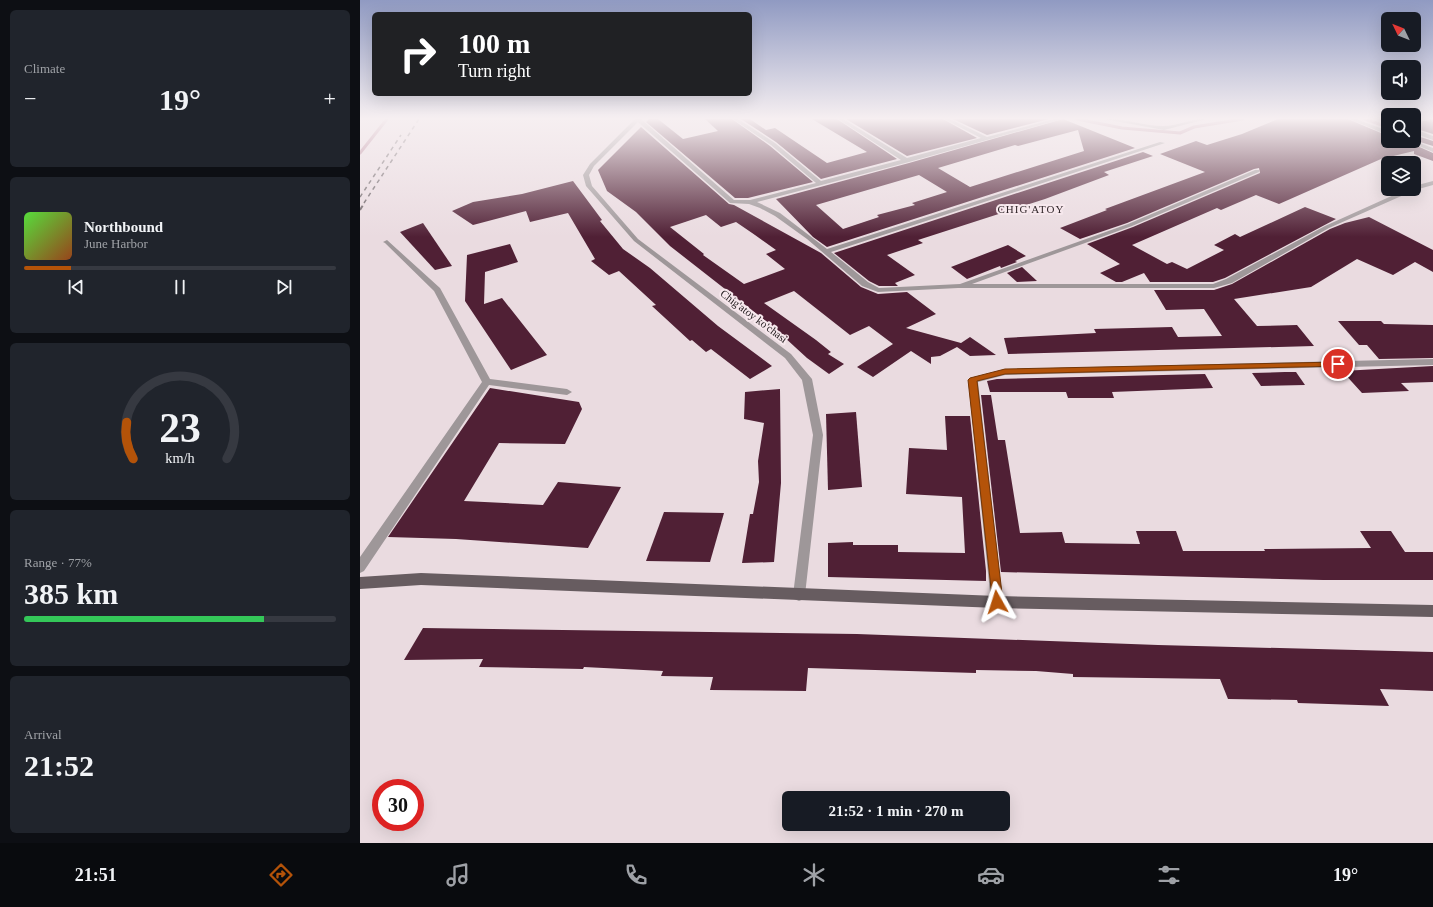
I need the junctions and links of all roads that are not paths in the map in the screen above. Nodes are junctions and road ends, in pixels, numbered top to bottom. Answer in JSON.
{"nodes":[{"id":1,"x":599,"y":158,"type":"edge"},
{"id":2,"x":683,"y":158,"type":"edge"},
{"id":3,"x":790,"y":158,"type":"edge"},
{"id":4,"x":903,"y":158,"type":"edge"},
{"id":5,"x":916,"y":158,"type":"edge"},
{"id":6,"x":1112,"y":158,"type":"edge"},
{"id":7,"x":907,"y":161,"type":"junction"},
{"id":8,"x":1257,"y":171,"type":"dead end"},
{"id":9,"x":1433,"y":183,"type":"edge"},
{"id":10,"x":821,"y":184,"type":"junction"},
{"id":11,"x":1421,"y":187,"type":"edge"},
{"id":12,"x":1397,"y":196,"type":"edge"},
{"id":13,"x":751,"y":202,"type":"junction"},
{"id":14,"x":387,"y":242,"type":"dead end"},
{"id":15,"x":825,"y":252,"type":"junction"},
{"id":16,"x":958,"y":286,"type":"junction"},
{"id":17,"x":1433,"y":362,"type":"edge"},
{"id":18,"x":487,"y":382,"type":"junction"},
{"id":19,"x":567,"y":392,"type":"dead end"},
{"id":20,"x":360,"y":568,"type":"edge"},
{"id":21,"x":360,"y":583,"type":"edge"},
{"id":22,"x":799,"y":595,"type":"junction"},
{"id":23,"x":997,"y":602,"type":"junction"},
{"id":24,"x":1433,"y":611,"type":"edge"}],
"edges":[{"from":1,"to":22,"type":"street","name":"Chig'atoy ko'chasi"},
{"from":2,"to":13,"type":"street"},
{"from":3,"to":10,"type":"street"},
{"from":4,"to":7,"type":"street"},
{"from":5,"to":7,"type":"street"},
{"from":6,"to":15,"type":"street"},
{"from":7,"to":10,"type":"street"},
{"from":8,"to":16,"type":"street"},
{"from":9,"to":11,"type":"street"},
{"from":10,"to":13,"type":"street"},
{"from":12,"to":16,"type":"street"},
{"from":13,"to":15,"type":"street"},
{"from":14,"to":18,"type":"street"},
{"from":15,"to":16,"type":"street"},
{"from":17,"to":23,"type":"street"},
{"from":18,"to":19,"type":"street"},
{"from":18,"to":20,"type":"street"},
{"from":21,"to":22,"type":"main road"},
{"from":22,"to":23,"type":"main road"},
{"from":23,"to":24,"type":"main road"}]}
